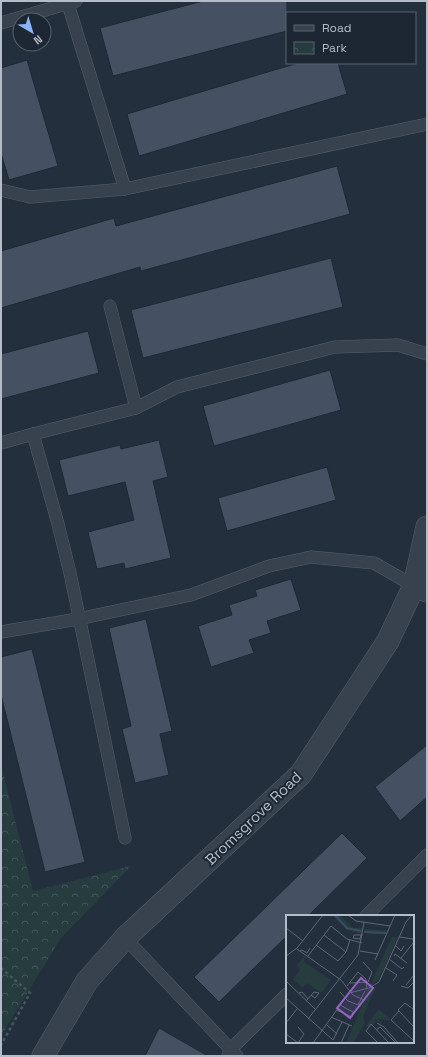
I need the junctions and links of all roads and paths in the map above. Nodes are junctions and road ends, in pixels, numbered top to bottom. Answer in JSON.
{"nodes":[{"id":1,"x":72,"y":2,"type":"edge"},
{"id":2,"x":1,"y":23,"type":"edge"},
{"id":3,"x":427,"y":124,"type":"edge"},
{"id":4,"x":125,"y":189,"type":"junction"},
{"id":5,"x":1,"y":190,"type":"edge"},
{"id":6,"x":110,"y":306,"type":"dead end"},
{"id":7,"x":427,"y":354,"type":"edge"},
{"id":8,"x":136,"y":408,"type":"junction"},
{"id":9,"x":33,"y":434,"type":"junction"},
{"id":10,"x":1,"y":443,"type":"edge"},
{"id":11,"x":427,"y":527,"type":"edge"},
{"id":12,"x":420,"y":588,"type":"edge"},
{"id":13,"x":78,"y":619,"type":"junction"},
{"id":14,"x":1,"y":632,"type":"edge"},
{"id":15,"x":125,"y":838,"type":"dead end"},
{"id":16,"x":427,"y":855,"type":"edge"},
{"id":17,"x":367,"y":915,"type":"edge"},
{"id":18,"x":125,"y":938,"type":"junction"},
{"id":19,"x":1,"y":968,"type":"edge"},
{"id":20,"x":286,"y":995,"type":"edge"},
{"id":21,"x":1,"y":1045,"type":"edge"},
{"id":22,"x":232,"y":1054,"type":"edge"},
{"id":23,"x":42,"y":1056,"type":"edge"}],
"edges":[{"from":1,"to":2,"type":"lane"},
{"from":1,"to":4,"type":"lane"},
{"from":3,"to":4,"type":"lane"},
{"from":4,"to":5,"type":"lane"},
{"from":6,"to":8,"type":"lane"},
{"from":7,"to":8,"type":"lane"},
{"from":8,"to":9,"type":"lane"},
{"from":9,"to":10,"type":"lane"},
{"from":9,"to":13,"type":"lane"},
{"from":11,"to":12,"type":"street","name":"Bromsgrove Road"},
{"from":12,"to":13,"type":"lane"},
{"from":12,"to":18,"type":"street","name":"Bromsgrove Road"},
{"from":13,"to":14,"type":"lane"},
{"from":13,"to":15,"type":"lane"},
{"from":16,"to":17,"type":"lane"},
{"from":18,"to":22,"type":"lane"},
{"from":18,"to":23,"type":"street","name":"Bromsgrove Road"},
{"from":19,"to":21,"type":"path"},
{"from":20,"to":22,"type":"lane"}]}
